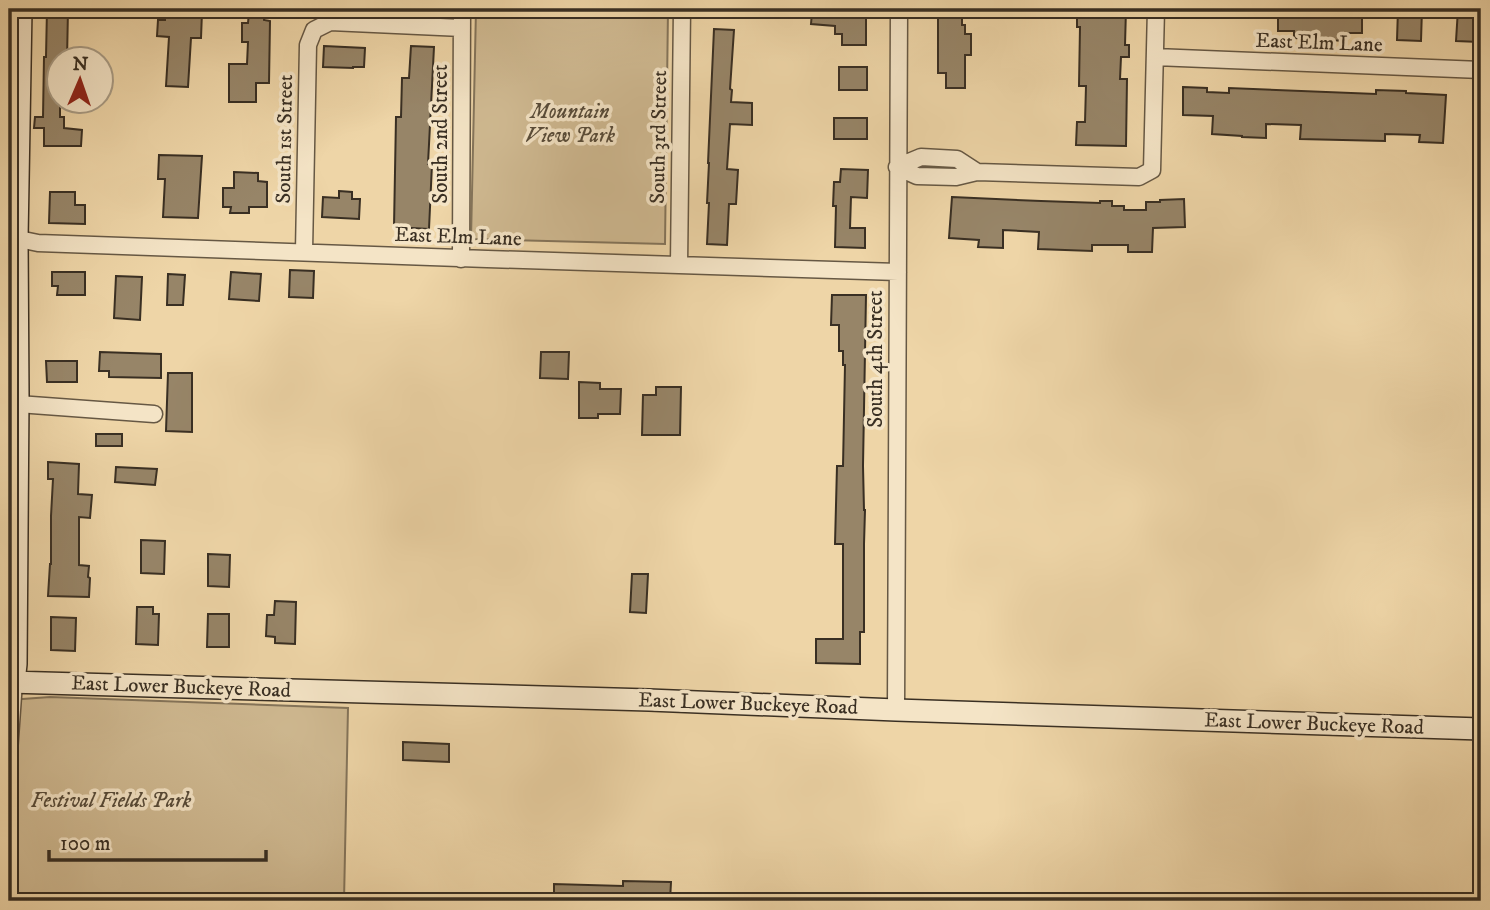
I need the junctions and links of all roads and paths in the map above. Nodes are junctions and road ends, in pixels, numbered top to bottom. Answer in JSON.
{"nodes":[{"id":1,"x":21,"y":9,"type":"edge"},
{"id":2,"x":462,"y":9,"type":"edge"},
{"id":3,"x":682,"y":9,"type":"edge"},
{"id":4,"x":899,"y":9,"type":"edge"},
{"id":5,"x":1156,"y":9,"type":"edge"},
{"id":6,"x":462,"y":28,"type":"junction"},
{"id":7,"x":1154,"y":57,"type":"junction"},
{"id":8,"x":1481,"y":70,"type":"edge"},
{"id":9,"x":897,"y":167,"type":"junction"},
{"id":10,"x":13,"y":238,"type":"edge"},
{"id":11,"x":304,"y":251,"type":"junction"},
{"id":12,"x":461,"y":258,"type":"junction"},
{"id":13,"x":679,"y":265,"type":"junction"},
{"id":14,"x":898,"y":272,"type":"junction"},
{"id":15,"x":15,"y":399,"type":"edge"},
{"id":16,"x":154,"y":414,"type":"dead end"},
{"id":17,"x":11,"y":682,"type":"edge"},
{"id":18,"x":896,"y":710,"type":"junction"},
{"id":19,"x":1481,"y":729,"type":"edge"},
{"id":20,"x":9,"y":752,"type":"edge"}],
"edges":[{"from":1,"to":10,"type":"main road"},
{"from":2,"to":6,"type":"street","name":"South 2nd Street"},
{"from":3,"to":13,"type":"street","name":"South 3rd Street"},
{"from":4,"to":9,"type":"street","name":"South 4th Street"},
{"from":5,"to":7,"type":"street"},
{"from":6,"to":11,"type":"street","name":"South 1st Street"},
{"from":6,"to":12,"type":"street","name":"South 2nd Street"},
{"from":7,"to":8,"type":"street","name":"East Elm Lane"},
{"from":7,"to":9,"type":"street"},
{"from":9,"to":14,"type":"street","name":"South 4th Street"},
{"from":10,"to":11,"type":"street","name":"East Elm Lane"},
{"from":10,"to":15,"type":"main road"},
{"from":11,"to":12,"type":"street","name":"East Elm Lane"},
{"from":12,"to":13,"type":"street","name":"East Elm Lane"},
{"from":13,"to":14,"type":"street","name":"East Elm Lane"},
{"from":14,"to":18,"type":"street","name":"South 4th Street"},
{"from":15,"to":16,"type":"street"},
{"from":15,"to":17,"type":"main road"},
{"from":17,"to":18,"type":"main road","name":"East Lower Buckeye Road"},
{"from":17,"to":20,"type":"street"},
{"from":18,"to":19,"type":"main road","name":"East Lower Buckeye Road"}]}
